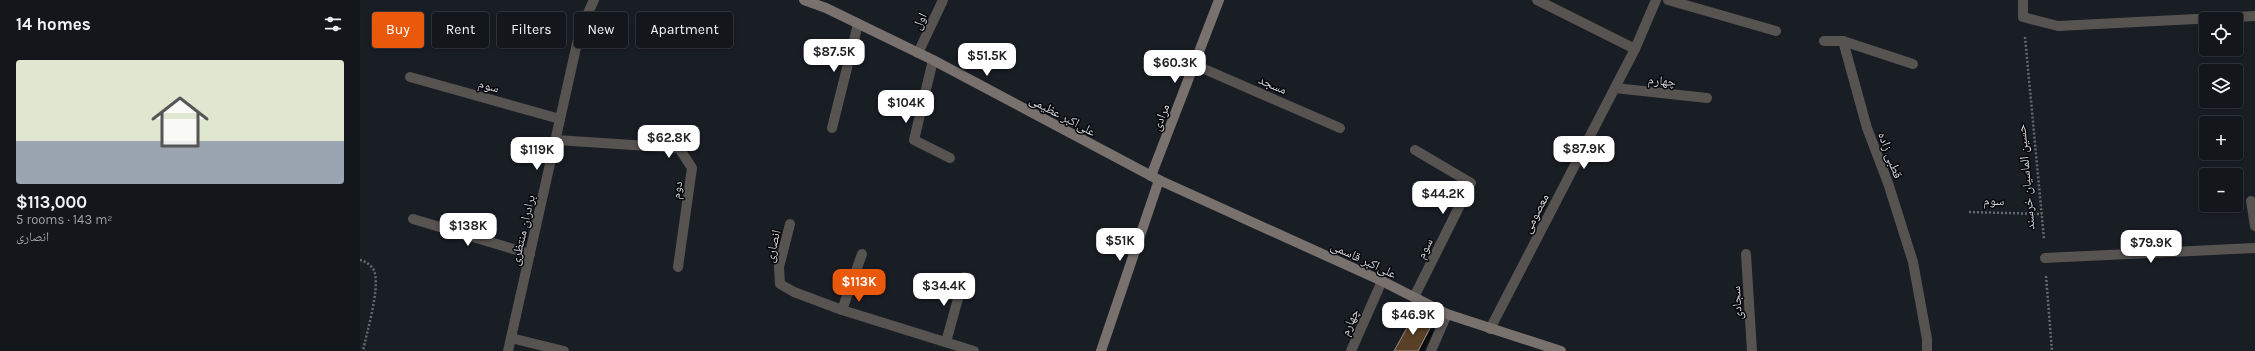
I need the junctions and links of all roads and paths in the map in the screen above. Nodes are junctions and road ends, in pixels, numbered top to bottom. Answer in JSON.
{"nodes":[{"id":1,"x":594,"y":0,"type":"edge"},
{"id":2,"x":804,"y":0,"type":"edge"},
{"id":3,"x":943,"y":0,"type":"edge"},
{"id":4,"x":1537,"y":0,"type":"edge"},
{"id":5,"x":1656,"y":0,"type":"edge"},
{"id":6,"x":1668,"y":0,"type":"edge"},
{"id":7,"x":2023,"y":0,"type":"edge"},
{"id":8,"x":1217,"y":1,"type":"edge"},
{"id":9,"x":2255,"y":16,"type":"edge"},
{"id":10,"x":2023,"y":17,"type":"junction"},
{"id":11,"x":858,"y":24,"type":"junction"},
{"id":12,"x":1776,"y":31,"type":"dead end"},
{"id":13,"x":1824,"y":41,"type":"dead end"},
{"id":14,"x":1842,"y":41,"type":"junction"},
{"id":15,"x":1635,"y":49,"type":"junction"},
{"id":16,"x":918,"y":53,"type":"junction"},
{"id":17,"x":933,"y":60,"type":"junction"},
{"id":18,"x":1913,"y":64,"type":"dead end"},
{"id":19,"x":1195,"y":65,"type":"junction"},
{"id":20,"x":410,"y":77,"type":"dead end"},
{"id":21,"x":1615,"y":88,"type":"junction"},
{"id":22,"x":1707,"y":98,"type":"dead end"},
{"id":23,"x":560,"y":118,"type":"junction"},
{"id":24,"x":832,"y":128,"type":"dead end"},
{"id":25,"x":1340,"y":128,"type":"dead end"},
{"id":26,"x":556,"y":140,"type":"junction"},
{"id":27,"x":1415,"y":150,"type":"dead end"},
{"id":28,"x":950,"y":158,"type":"dead end"},
{"id":29,"x":1155,"y":178,"type":"junction"},
{"id":30,"x":2251,"y":201,"type":"dead end"},
{"id":31,"x":1969,"y":212,"type":"dead end"},
{"id":32,"x":2042,"y":214,"type":"junction"},
{"id":33,"x":413,"y":219,"type":"dead end"},
{"id":34,"x":790,"y":224,"type":"dead end"},
{"id":35,"x":2255,"y":226,"type":"edge"},
{"id":36,"x":2255,"y":248,"type":"edge"},
{"id":37,"x":530,"y":254,"type":"junction"},
{"id":38,"x":862,"y":254,"type":"dead end"},
{"id":39,"x":1746,"y":254,"type":"dead end"},
{"id":40,"x":2045,"y":258,"type":"junction"},
{"id":41,"x":360,"y":260,"type":"edge"},
{"id":42,"x":678,"y":267,"type":"dead end"},
{"id":43,"x":964,"y":277,"type":"dead end"},
{"id":44,"x":1382,"y":281,"type":"junction"},
{"id":45,"x":1414,"y":297,"type":"junction"},
{"id":46,"x":842,"y":310,"type":"junction"},
{"id":47,"x":1447,"y":314,"type":"junction"},
{"id":48,"x":1490,"y":329,"type":"junction"},
{"id":49,"x":511,"y":338,"type":"junction"},
{"id":50,"x":946,"y":342,"type":"junction"},
{"id":51,"x":362,"y":351,"type":"edge"},
{"id":52,"x":508,"y":351,"type":"edge"},
{"id":53,"x":564,"y":351,"type":"edge"},
{"id":54,"x":974,"y":351,"type":"edge"},
{"id":55,"x":1101,"y":351,"type":"edge"},
{"id":56,"x":1351,"y":351,"type":"edge"},
{"id":57,"x":1431,"y":351,"type":"edge"},
{"id":58,"x":1561,"y":351,"type":"edge"},
{"id":59,"x":1752,"y":351,"type":"edge"},
{"id":60,"x":1927,"y":351,"type":"edge"},
{"id":61,"x":2052,"y":351,"type":"edge"}],
"edges":[{"from":1,"to":23,"type":"street","name":"برادران منتظری"},
{"from":2,"to":11,"type":"street","name":"علی‌اکبر عظیمی"},
{"from":3,"to":16,"type":"street","name":"اول"},
{"from":4,"to":15,"type":"street"},
{"from":5,"to":15,"type":"street","name":"معصومی"},
{"from":6,"to":12,"type":"street"},
{"from":7,"to":10,"type":"street"},
{"from":8,"to":19,"type":"street","name":"مرادی"},
{"from":9,"to":10,"type":"street"},
{"from":10,"to":32,"type":"path","name":"حسین الماسیان خرسند"},
{"from":11,"to":16,"type":"street","name":"علی‌اکبر عظیمی"},
{"from":11,"to":24,"type":"street"},
{"from":13,"to":14,"type":"street"},
{"from":14,"to":18,"type":"street"},
{"from":14,"to":60,"type":"street","name":"قطبی زاده"},
{"from":15,"to":21,"type":"street","name":"معصومی"},
{"from":16,"to":17,"type":"street","name":"علی‌اکبر عظیمی"},
{"from":17,"to":28,"type":"street"},
{"from":17,"to":29,"type":"street","name":"علی‌اکبر عظیمی"},
{"from":19,"to":25,"type":"street","name":"مسجد"},
{"from":19,"to":29,"type":"street","name":"مرادی"},
{"from":20,"to":23,"type":"street","name":"سوم"},
{"from":21,"to":22,"type":"street","name":"چهارم"},
{"from":21,"to":48,"type":"street","name":"معصومی"},
{"from":23,"to":26,"type":"street","name":"برادران منتظری"},
{"from":26,"to":37,"type":"street","name":"برادران منتظری"},
{"from":26,"to":42,"type":"street","name":"دوم"},
{"from":27,"to":45,"type":"street","name":"سوم"},
{"from":29,"to":44,"type":"street","name":"علی‌اکبر قاسمی"},
{"from":29,"to":55,"type":"street","name":"مرادی"},
{"from":30,"to":35,"type":"street"},
{"from":31,"to":32,"type":"path","name":"سوم"},
{"from":32,"to":40,"type":"path","name":"حسین الماسیان خرسند"},
{"from":33,"to":37,"type":"street"},
{"from":34,"to":46,"type":"street","name":"انصاری"},
{"from":36,"to":40,"type":"street"},
{"from":37,"to":49,"type":"street","name":"برادران منتظری"},
{"from":38,"to":46,"type":"street"},
{"from":39,"to":59,"type":"street","name":"سجادی"},
{"from":40,"to":61,"type":"path","name":"حسین الماسیان خرسند"},
{"from":41,"to":51,"type":"path"},
{"from":43,"to":50,"type":"street"},
{"from":44,"to":45,"type":"street","name":"علی‌اکبر قاسمی"},
{"from":44,"to":56,"type":"street","name":"چهارم"},
{"from":45,"to":47,"type":"street","name":"علی‌اکبر قاسمی"},
{"from":46,"to":50,"type":"street","name":"انصاری"},
{"from":47,"to":48,"type":"street","name":"علی‌اکبر قاسمی"},
{"from":47,"to":57,"type":"street"},
{"from":48,"to":58,"type":"street","name":"علی‌اکبر قاسمی"},
{"from":49,"to":52,"type":"street","name":"برادران منتظری"},
{"from":49,"to":53,"type":"street"},
{"from":50,"to":54,"type":"street","name":"انصاری"}]}
